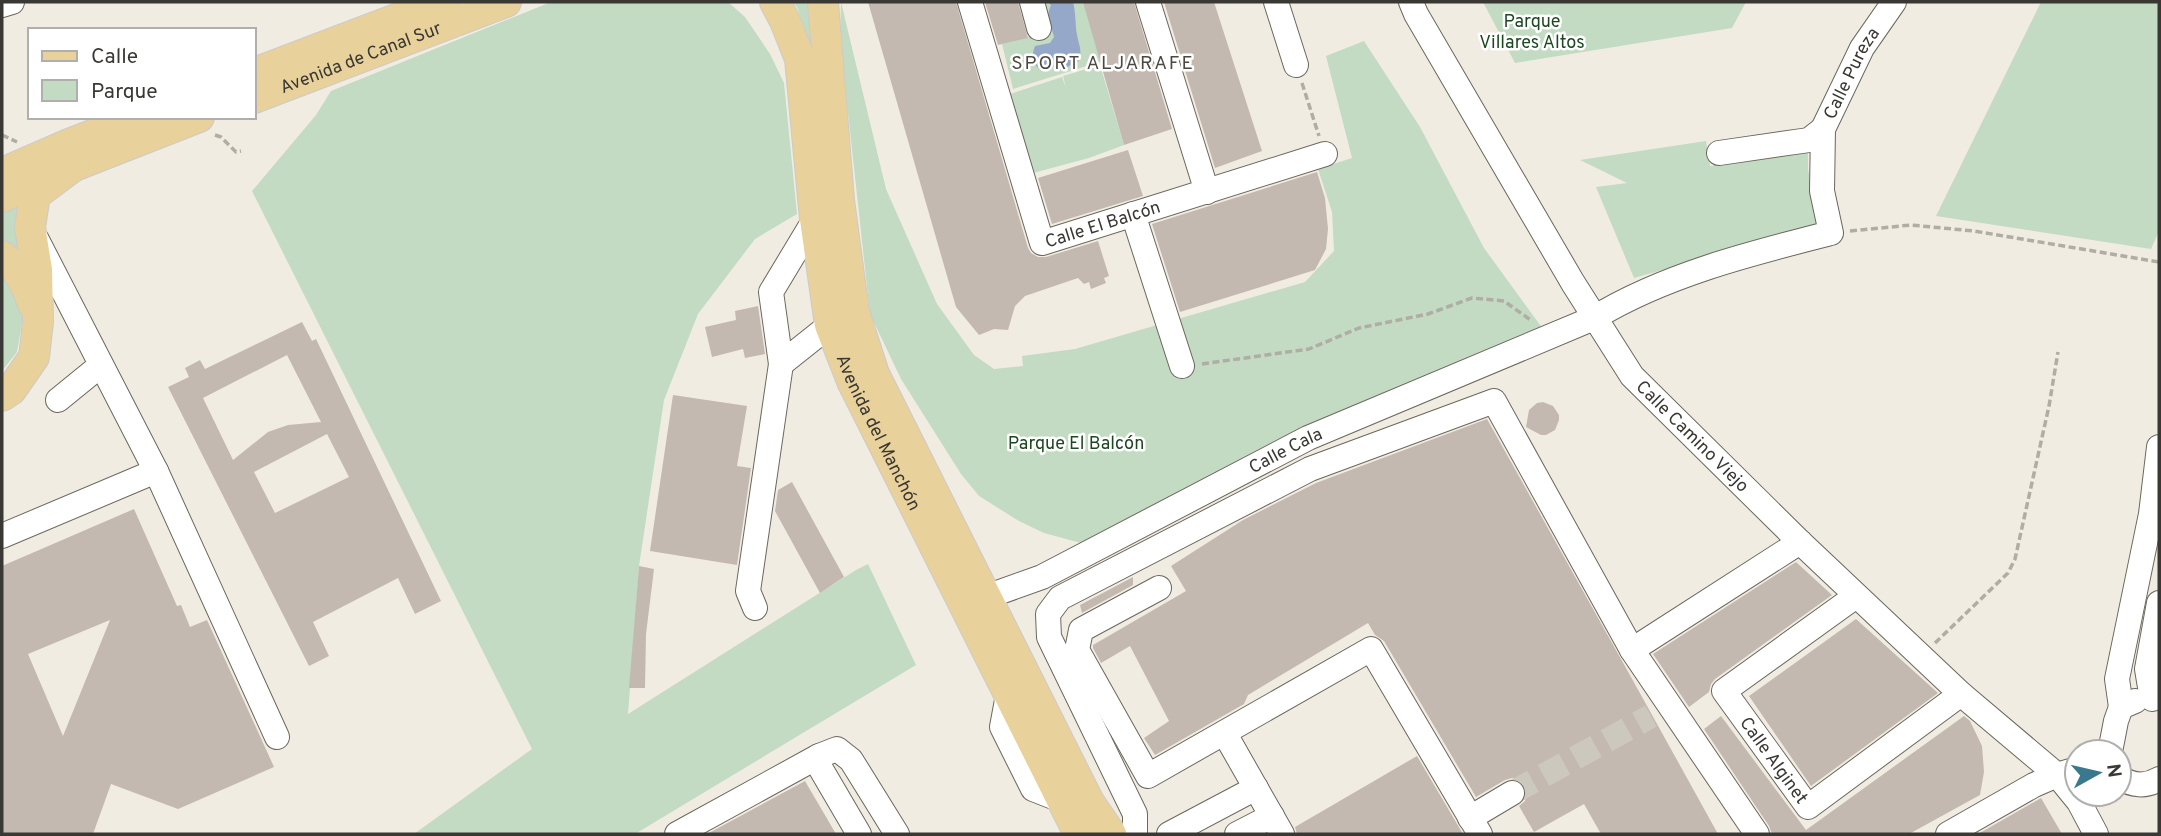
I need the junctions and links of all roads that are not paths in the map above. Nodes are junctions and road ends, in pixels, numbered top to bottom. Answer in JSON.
{"nodes":[{"id":1,"x":12,"y":2,"type":"edge"},
{"id":2,"x":441,"y":2,"type":"edge"},
{"id":3,"x":506,"y":2,"type":"edge"},
{"id":4,"x":775,"y":2,"type":"edge"},
{"id":5,"x":823,"y":2,"type":"edge"},
{"id":6,"x":970,"y":2,"type":"edge"},
{"id":7,"x":1032,"y":2,"type":"edge"},
{"id":8,"x":1148,"y":2,"type":"edge"},
{"id":9,"x":1276,"y":2,"type":"edge"},
{"id":10,"x":1411,"y":2,"type":"edge"},
{"id":11,"x":1894,"y":2,"type":"edge"},
{"id":12,"x":2,"y":5,"type":"edge"},
{"id":13,"x":394,"y":10,"type":"edge"},
{"id":14,"x":1039,"y":28,"type":"dead end"},
{"id":15,"x":1296,"y":65,"type":"road end"},
{"id":16,"x":256,"y":73,"type":"edge"},
{"id":17,"x":256,"y":97,"type":"edge"},
{"id":18,"x":135,"y":119,"type":"edge"},
{"id":19,"x":207,"y":126,"type":"edge"},
{"id":20,"x":1824,"y":129,"type":"junction"},
{"id":21,"x":1719,"y":153,"type":"dead end"},
{"id":22,"x":1325,"y":154,"type":"road end"},
{"id":23,"x":2,"y":155,"type":"edge"},
{"id":24,"x":72,"y":155,"type":"junction"},
{"id":25,"x":2,"y":173,"type":"edge"},
{"id":26,"x":1207,"y":191,"type":"junction"},
{"id":27,"x":2,"y":197,"type":"edge"},
{"id":28,"x":1133,"y":214,"type":"junction"},
{"id":29,"x":815,"y":219,"type":"junction"},
{"id":30,"x":30,"y":227,"type":"junction"},
{"id":31,"x":1831,"y":233,"type":"joint"},
{"id":32,"x":2,"y":256,"type":"edge"},
{"id":33,"x":1594,"y":318,"type":"junction"},
{"id":34,"x":38,"y":322,"type":"junction"},
{"id":35,"x":830,"y":325,"type":"junction"},
{"id":36,"x":782,"y":364,"type":"junction"},
{"id":37,"x":101,"y":365,"type":"junction"},
{"id":38,"x":1182,"y":366,"type":"road end"},
{"id":39,"x":2,"y":396,"type":"edge"},
{"id":40,"x":58,"y":400,"type":"dead end"},
{"id":41,"x":2159,"y":447,"type":"edge"},
{"id":42,"x":156,"y":471,"type":"junction"},
{"id":43,"x":2,"y":536,"type":"edge"},
{"id":44,"x":1800,"y":542,"type":"junction"},
{"id":45,"x":1159,"y":588,"type":"dead end"},
{"id":46,"x":1856,"y":596,"type":"junction"},
{"id":47,"x":986,"y":597,"type":"junction"},
{"id":48,"x":2159,"y":603,"type":"edge"},
{"id":49,"x":755,"y":608,"type":"dead end"},
{"id":50,"x":1632,"y":650,"type":"junction"},
{"id":51,"x":1069,"y":654,"type":"junction"},
{"id":52,"x":1961,"y":694,"type":"junction"},
{"id":53,"x":2156,"y":700,"type":"edge"},
{"id":54,"x":2121,"y":707,"type":"junction"},
{"id":55,"x":1225,"y":734,"type":"junction"},
{"id":56,"x":276,"y":737,"type":"dead end"},
{"id":57,"x":2113,"y":738,"type":"edge"},
{"id":58,"x":818,"y":756,"type":"junction"},
{"id":59,"x":2063,"y":769,"type":"edge"},
{"id":60,"x":2063,"y":774,"type":"edge"},
{"id":61,"x":1148,"y":776,"type":"junction"},
{"id":62,"x":2159,"y":780,"type":"edge"},
{"id":63,"x":2133,"y":785,"type":"edge"},
{"id":64,"x":1256,"y":788,"type":"junction"},
{"id":65,"x":1513,"y":793,"type":"tunnel mouth"},
{"id":66,"x":1131,"y":806,"type":"junction"},
{"id":67,"x":2081,"y":808,"type":"edge"},
{"id":68,"x":1277,"y":825,"type":"edge"},
{"id":69,"x":1475,"y":826,"type":"edge"},
{"id":70,"x":1745,"y":830,"type":"edge"},
{"id":71,"x":677,"y":834,"type":"edge"},
{"id":72,"x":859,"y":834,"type":"edge"},
{"id":73,"x":897,"y":834,"type":"edge"},
{"id":74,"x":1079,"y":834,"type":"edge"},
{"id":75,"x":1111,"y":834,"type":"edge"},
{"id":76,"x":1135,"y":834,"type":"edge"},
{"id":77,"x":1169,"y":834,"type":"edge"},
{"id":78,"x":1237,"y":834,"type":"edge"},
{"id":79,"x":1948,"y":834,"type":"edge"},
{"id":80,"x":2095,"y":834,"type":"edge"}],
"edges":[{"from":1,"to":12,"type":"street"},
{"from":2,"to":13,"type":"main road","name":"Avenida de Canal Sur"},
{"from":3,"to":17,"type":"main road","name":"Avenida de Canal Sur"},
{"from":4,"to":29,"type":"main road","name":"Avenida del Manchón"},
{"from":5,"to":47,"type":"main road","name":"Avenida del Manchón"},
{"from":6,"to":28,"type":"street","name":"Calle El Balcón"},
{"from":7,"to":14,"type":"street"},
{"from":8,"to":26,"type":"street"},
{"from":9,"to":15,"type":"street"},
{"from":10,"to":33,"type":"street","name":"Calle Camino Viejo"},
{"from":11,"to":20,"type":"street","name":"Calle Pureza"},
{"from":13,"to":16,"type":"main road","name":"Avenida de Canal Sur"},
{"from":18,"to":24,"type":"main road"},
{"from":19,"to":24,"type":"main road"},
{"from":20,"to":21,"type":"street"},
{"from":20,"to":31,"type":"street","name":"Calle Pureza"},
{"from":22,"to":26,"type":"street","name":"Calle El Balcón"},
{"from":23,"to":24,"type":"main road"},
{"from":24,"to":25,"type":"main road"},
{"from":24,"to":27,"type":"main road"},
{"from":24,"to":30,"type":"main road"},
{"from":26,"to":28,"type":"street","name":"Calle El Balcón"},
{"from":28,"to":38,"type":"street"},
{"from":29,"to":35,"type":"main road","name":"Avenida del Manchón"},
{"from":29,"to":36,"type":"street"},
{"from":30,"to":34,"type":"main road"},
{"from":30,"to":37,"type":"street"},
{"from":31,"to":33,"type":"street","name":"Calle Cala"},
{"from":32,"to":34,"type":"main road"},
{"from":33,"to":44,"type":"street","name":"Calle Camino Viejo"},
{"from":33,"to":47,"type":"street","name":"Calle Cala"},
{"from":34,"to":39,"type":"main road"},
{"from":35,"to":36,"type":"street"},
{"from":35,"to":74,"type":"main road","name":"Avenida del Manchón"},
{"from":36,"to":49,"type":"street"},
{"from":37,"to":40,"type":"street"},
{"from":37,"to":42,"type":"street"},
{"from":41,"to":54,"type":"street"},
{"from":42,"to":43,"type":"street"},
{"from":42,"to":56,"type":"street"},
{"from":44,"to":46,"type":"street","name":"Calle Camino Viejo"},
{"from":44,"to":50,"type":"street"},
{"from":45,"to":51,"type":"street"},
{"from":46,"to":52,"type":"street","name":"Calle Camino Viejo"},
{"from":46,"to":52,"type":"street","name":"Calle Alginet"},
{"from":47,"to":75,"type":"main road","name":"Avenida del Manchón"},
{"from":48,"to":53,"type":"street"},
{"from":50,"to":51,"type":"street"},
{"from":50,"to":70,"type":"street"},
{"from":51,"to":61,"type":"street"},
{"from":51,"to":66,"type":"street"},
{"from":52,"to":59,"type":"street","name":"Calle Camino Viejo"},
{"from":53,"to":54,"type":"street"},
{"from":54,"to":57,"type":"street"},
{"from":55,"to":61,"type":"street"},
{"from":55,"to":64,"type":"street"},
{"from":55,"to":69,"type":"street"},
{"from":58,"to":71,"type":"street"},
{"from":58,"to":72,"type":"street"},
{"from":58,"to":73,"type":"street"},
{"from":60,"to":79,"type":"street"},
{"from":61,"to":66,"type":"street"},
{"from":62,"to":63,"type":"street"},
{"from":64,"to":68,"type":"street"},
{"from":64,"to":77,"type":"street"},
{"from":65,"to":69,"type":"street"},
{"from":66,"to":76,"type":"street"},
{"from":67,"to":80,"type":"street","name":"Calle Camino Viejo"},
{"from":68,"to":78,"type":"street"}]}
